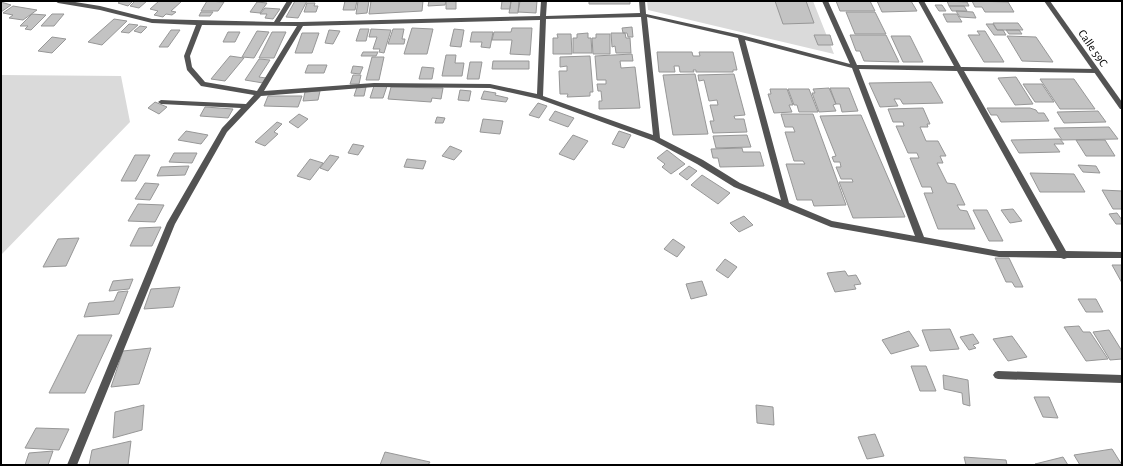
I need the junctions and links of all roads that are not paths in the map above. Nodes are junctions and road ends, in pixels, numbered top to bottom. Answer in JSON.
{"nodes":[{"id":1,"x":58,"y":1,"type":"edge"},
{"id":2,"x":108,"y":1,"type":"edge"},
{"id":3,"x":290,"y":1,"type":"edge"},
{"id":4,"x":544,"y":1,"type":"edge"},
{"id":5,"x":642,"y":1,"type":"edge"},
{"id":6,"x":825,"y":1,"type":"edge"},
{"id":7,"x":921,"y":1,"type":"edge"},
{"id":8,"x":1047,"y":1,"type":"edge"},
{"id":9,"x":100,"y":8,"type":"junction"},
{"id":10,"x":644,"y":15,"type":"junction"},
{"id":11,"x":544,"y":18,"type":"junction"},
{"id":12,"x":200,"y":23,"type":"junction"},
{"id":13,"x":276,"y":24,"type":"junction"},
{"id":14,"x":301,"y":24,"type":"junction"},
{"id":15,"x":741,"y":37,"type":"junction"},
{"id":16,"x":855,"y":67,"type":"junction"},
{"id":17,"x":960,"y":70,"type":"junction"},
{"id":18,"x":1096,"y":71,"type":"junction"},
{"id":19,"x":259,"y":94,"type":"junction"},
{"id":20,"x":540,"y":97,"type":"junction"},
{"id":21,"x":161,"y":102,"type":"dead end"},
{"id":22,"x":246,"y":106,"type":"junction"},
{"id":23,"x":1122,"y":107,"type":"edge"},
{"id":24,"x":657,"y":139,"type":"junction"},
{"id":25,"x":786,"y":205,"type":"junction"},
{"id":26,"x":921,"y":241,"type":"junction"},
{"id":27,"x":1122,"y":255,"type":"edge"},
{"id":28,"x":1064,"y":256,"type":"junction"},
{"id":29,"x":998,"y":375,"type":"dead end"},
{"id":30,"x":1122,"y":379,"type":"edge"},
{"id":31,"x":72,"y":465,"type":"edge"}],
"edges":[{"from":1,"to":9,"type":"street"},
{"from":2,"to":9,"type":"street"},
{"from":3,"to":13,"type":"street"},
{"from":4,"to":11,"type":"street"},
{"from":5,"to":10,"type":"street"},
{"from":6,"to":16,"type":"street"},
{"from":7,"to":17,"type":"street"},
{"from":8,"to":18,"type":"street","name":"Calle 59C"},
{"from":9,"to":12,"type":"street"},
{"from":10,"to":11,"type":"street"},
{"from":10,"to":15,"type":"street"},
{"from":10,"to":24,"type":"street"},
{"from":11,"to":14,"type":"street"},
{"from":11,"to":20,"type":"street"},
{"from":12,"to":13,"type":"street"},
{"from":12,"to":19,"type":"street"},
{"from":13,"to":14,"type":"street"},
{"from":14,"to":19,"type":"street"},
{"from":15,"to":16,"type":"street"},
{"from":15,"to":25,"type":"street"},
{"from":16,"to":17,"type":"street"},
{"from":16,"to":26,"type":"street"},
{"from":17,"to":18,"type":"street"},
{"from":17,"to":28,"type":"street"},
{"from":18,"to":23,"type":"street","name":"Calle 59C"},
{"from":19,"to":20,"type":"street"},
{"from":19,"to":22,"type":"street"},
{"from":20,"to":24,"type":"street"},
{"from":21,"to":22,"type":"street"},
{"from":22,"to":31,"type":"street"},
{"from":24,"to":25,"type":"street"},
{"from":25,"to":26,"type":"street"},
{"from":26,"to":28,"type":"street"},
{"from":27,"to":28,"type":"street"},
{"from":29,"to":30,"type":"street"}]}
